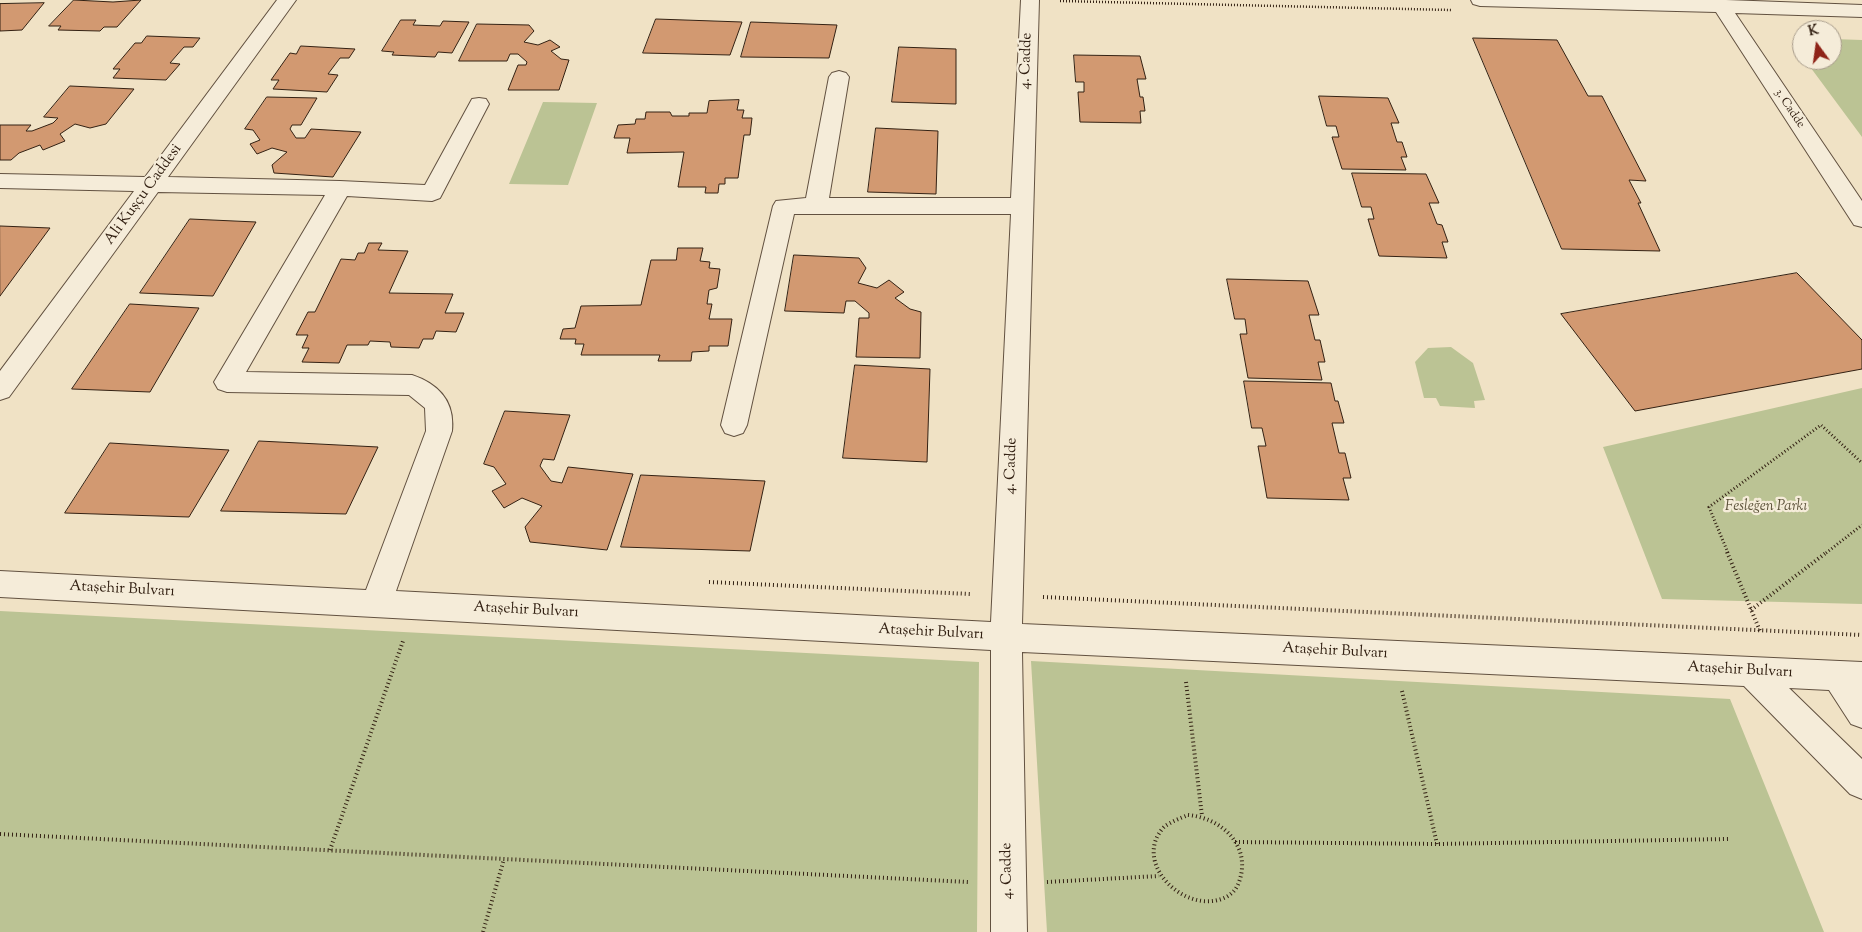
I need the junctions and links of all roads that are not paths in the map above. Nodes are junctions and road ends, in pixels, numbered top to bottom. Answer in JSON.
{"nodes":[{"id":1,"x":287,"y":0,"type":"edge"},
{"id":2,"x":1030,"y":0,"type":"edge"},
{"id":3,"x":1480,"y":0,"type":"edge"},
{"id":4,"x":1719,"y":3,"type":"edge"},
{"id":5,"x":1862,"y":11,"type":"edge"},
{"id":6,"x":839,"y":77,"type":"dead end"},
{"id":7,"x":479,"y":104,"type":"dead end"},
{"id":8,"x":0,"y":181,"type":"edge"},
{"id":9,"x":153,"y":183,"type":"junction"},
{"id":10,"x":340,"y":188,"type":"junction"},
{"id":11,"x":816,"y":206,"type":"junction"},
{"id":12,"x":1022,"y":206,"type":"junction"},
{"id":13,"x":1862,"y":219,"type":"edge"},
{"id":14,"x":0,"y":390,"type":"edge"},
{"id":15,"x":734,"y":425,"type":"dead end"},
{"id":16,"x":0,"y":584,"type":"edge"},
{"id":17,"x":376,"y":604,"type":"junction"},
{"id":18,"x":1006,"y":637,"type":"junction"},
{"id":19,"x":1764,"y":673,"type":"junction"},
{"id":20,"x":1850,"y":676,"type":"edge"},
{"id":21,"x":1862,"y":713,"type":"edge"},
{"id":22,"x":1862,"y":782,"type":"edge"},
{"id":23,"x":1009,"y":932,"type":"edge"}],
"edges":[{"from":1,"to":9,"type":"street","name":"Ali Kuşçu Caddesi"},
{"from":2,"to":12,"type":"street","name":"4. Cadde"},
{"from":3,"to":4,"type":"street"},
{"from":4,"to":5,"type":"street"},
{"from":4,"to":13,"type":"street","name":"3. Cadde"},
{"from":6,"to":11,"type":"street"},
{"from":7,"to":10,"type":"street"},
{"from":8,"to":9,"type":"street"},
{"from":9,"to":10,"type":"street"},
{"from":9,"to":14,"type":"street","name":"Ali Kuşçu Caddesi"},
{"from":10,"to":17,"type":"street"},
{"from":11,"to":12,"type":"street"},
{"from":11,"to":15,"type":"street"},
{"from":12,"to":18,"type":"street","name":"4. Cadde"},
{"from":16,"to":17,"type":"street","name":"Ataşehir Bulvarı"},
{"from":17,"to":18,"type":"street","name":"Ataşehir Bulvarı"},
{"from":18,"to":19,"type":"street","name":"Ataşehir Bulvarı"},
{"from":18,"to":23,"type":"street","name":"4. Cadde"},
{"from":19,"to":20,"type":"street","name":"Ataşehir Bulvarı"},
{"from":19,"to":22,"type":"street"},
{"from":20,"to":21,"type":"street"}]}
